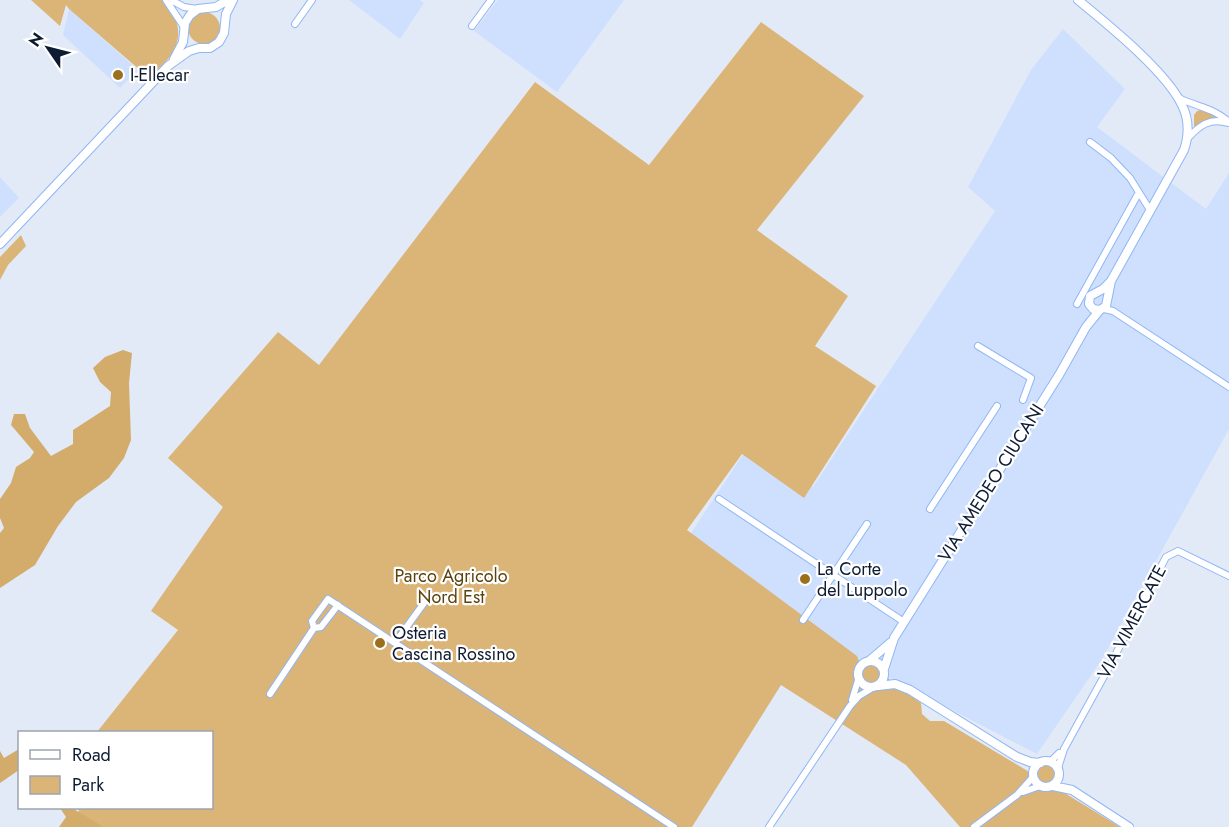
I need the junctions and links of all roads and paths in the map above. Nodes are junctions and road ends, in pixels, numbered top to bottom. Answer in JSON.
{"nodes":[{"id":1,"x":166,"y":0,"type":"edge"},
{"id":2,"x":171,"y":0,"type":"edge"},
{"id":3,"x":228,"y":0,"type":"edge"},
{"id":4,"x":233,"y":0,"type":"edge"},
{"id":5,"x":312,"y":0,"type":"edge"},
{"id":6,"x":491,"y":0,"type":"edge"},
{"id":7,"x":1078,"y":0,"type":"edge"},
{"id":8,"x":198,"y":9,"type":"junction"},
{"id":9,"x":209,"y":9,"type":"junction"},
{"id":10,"x":224,"y":24,"type":"junction"},
{"id":11,"x":295,"y":24,"type":"dead end"},
{"id":12,"x":472,"y":26,"type":"dead end"},
{"id":13,"x":185,"y":31,"type":"junction"},
{"id":14,"x":199,"y":48,"type":"junction"},
{"id":15,"x":168,"y":66,"type":"junction"},
{"id":16,"x":1179,"y":98,"type":"junction"},
{"id":17,"x":1200,"y":107,"type":"junction"},
{"id":18,"x":1186,"y":117,"type":"junction"},
{"id":19,"x":1229,"y":123,"type":"edge"},
{"id":20,"x":1187,"y":139,"type":"junction"},
{"id":21,"x":1090,"y":142,"type":"dead end"},
{"id":22,"x":1138,"y":194,"type":"junction"},
{"id":23,"x":1150,"y":210,"type":"junction"},
{"id":24,"x":0,"y":244,"type":"edge"},
{"id":25,"x":1111,"y":281,"type":"junction"},
{"id":26,"x":1099,"y":292,"type":"junction"},
{"id":27,"x":1077,"y":304,"type":"dead end"},
{"id":28,"x":1104,"y":305,"type":"junction"},
{"id":29,"x":1090,"y":306,"type":"junction"},
{"id":30,"x":1086,"y":327,"type":"junction"},
{"id":31,"x":978,"y":346,"type":"dead end"},
{"id":32,"x":1229,"y":387,"type":"edge"},
{"id":33,"x":1023,"y":400,"type":"dead end"},
{"id":34,"x":997,"y":406,"type":"dead end"},
{"id":35,"x":719,"y":498,"type":"dead end"},
{"id":36,"x":930,"y":509,"type":"dead end"},
{"id":37,"x":867,"y":524,"type":"dead end"},
{"id":38,"x":832,"y":576,"type":"junction"},
{"id":39,"x":1229,"y":576,"type":"edge"},
{"id":40,"x":424,"y":603,"type":"dead end"},
{"id":41,"x":338,"y":605,"type":"junction"},
{"id":42,"x":802,"y":620,"type":"dead end"},
{"id":43,"x":904,"y":622,"type":"junction"},
{"id":44,"x":315,"y":628,"type":"junction"},
{"id":45,"x":894,"y":638,"type":"junction"},
{"id":46,"x":395,"y":643,"type":"junction"},
{"id":47,"x":869,"y":661,"type":"junction"},
{"id":48,"x":884,"y":670,"type":"junction"},
{"id":49,"x":858,"y":677,"type":"junction"},
{"id":50,"x":876,"y":686,"type":"junction"},
{"id":51,"x":899,"y":686,"type":"junction"},
{"id":52,"x":270,"y":694,"type":"dead end"},
{"id":53,"x":850,"y":706,"type":"junction"},
{"id":54,"x":1064,"y":748,"type":"junction"},
{"id":55,"x":1017,"y":757,"type":"junction"},
{"id":56,"x":1050,"y":762,"type":"junction"},
{"id":57,"x":1040,"y":763,"type":"junction"},
{"id":58,"x":1059,"y":770,"type":"junction"},
{"id":59,"x":1033,"y":777,"type":"junction"},
{"id":60,"x":1040,"y":786,"type":"junction"},
{"id":61,"x":1053,"y":786,"type":"junction"},
{"id":62,"x":1074,"y":791,"type":"junction"},
{"id":63,"x":1017,"y":795,"type":"junction"},
{"id":64,"x":977,"y":826,"type":"edge"},
{"id":65,"x":674,"y":827,"type":"edge"},
{"id":66,"x":769,"y":827,"type":"edge"},
{"id":67,"x":1129,"y":827,"type":"edge"}],
"edges":[{"from":1,"to":13,"type":"street"},
{"from":2,"to":8,"type":"street"},
{"from":3,"to":9,"type":"main road"},
{"from":4,"to":10,"type":"main road"},
{"from":5,"to":11,"type":"street"},
{"from":6,"to":12,"type":"street"},
{"from":7,"to":16,"type":"main road","name":"VIA AMEDEO CIUCANI"},
{"from":8,"to":9,"type":"main road"},
{"from":8,"to":13,"type":"main road"},
{"from":9,"to":10,"type":"main road"},
{"from":10,"to":14,"type":"main road"},
{"from":13,"to":14,"type":"main road"},
{"from":13,"to":15,"type":"main road"},
{"from":14,"to":15,"type":"main road"},
{"from":15,"to":24,"type":"main road"},
{"from":16,"to":17,"type":"street"},
{"from":16,"to":18,"type":"main road","name":"VIA AMEDEO CIUCANI"},
{"from":17,"to":18,"type":"street"},
{"from":17,"to":19,"type":"street"},
{"from":18,"to":20,"type":"main road","name":"VIA AMEDEO CIUCANI"},
{"from":19,"to":20,"type":"street"},
{"from":20,"to":23,"type":"main road","name":"VIA AMEDEO CIUCANI"},
{"from":21,"to":22,"type":"street"},
{"from":22,"to":23,"type":"street"},
{"from":22,"to":27,"type":"street"},
{"from":23,"to":25,"type":"main road","name":"VIA AMEDEO CIUCANI"},
{"from":25,"to":26,"type":"main road","name":"VIA AMEDEO CIUCANI"},
{"from":25,"to":28,"type":"main road","name":"VIA AMEDEO CIUCANI"},
{"from":26,"to":28,"type":"main road"},
{"from":26,"to":29,"type":"main road","name":"VIA AMEDEO CIUCANI"},
{"from":28,"to":29,"type":"main road"},
{"from":28,"to":30,"type":"main road","name":"VIA AMEDEO CIUCANI"},
{"from":28,"to":32,"type":"street"},
{"from":29,"to":30,"type":"main road","name":"VIA AMEDEO CIUCANI"},
{"from":30,"to":43,"type":"main road","name":"VIA AMEDEO CIUCANI"},
{"from":31,"to":33,"type":"street"},
{"from":34,"to":36,"type":"street"},
{"from":35,"to":38,"type":"street"},
{"from":37,"to":38,"type":"street"},
{"from":38,"to":42,"type":"street"},
{"from":38,"to":43,"type":"street"},
{"from":39,"to":54,"type":"street","name":"VIA VIMERCATE"},
{"from":40,"to":46,"type":"street"},
{"from":41,"to":44,"type":"street"},
{"from":41,"to":44,"type":"street"},
{"from":41,"to":46,"type":"street"},
{"from":43,"to":45,"type":"main road","name":"VIA AMEDEO CIUCANI"},
{"from":44,"to":52,"type":"street"},
{"from":45,"to":47,"type":"main road","name":"VIA AMEDEO CIUCANI"},
{"from":45,"to":48,"type":"main road","name":"VIA AMEDEO CIUCANI"},
{"from":46,"to":65,"type":"street"},
{"from":47,"to":48,"type":"main road"},
{"from":47,"to":49,"type":"main road","name":"VIA AMEDEO CIUCANI"},
{"from":48,"to":50,"type":"main road","name":"VIA AMEDEO CIUCANI"},
{"from":48,"to":51,"type":"main road"},
{"from":49,"to":50,"type":"main road"},
{"from":49,"to":53,"type":"street","name":"VIA AMEDEO CIUCANI"},
{"from":50,"to":51,"type":"main road"},
{"from":50,"to":53,"type":"street","name":"VIA AMEDEO CIUCANI"},
{"from":51,"to":55,"type":"main road"},
{"from":53,"to":66,"type":"street","name":"VIA AMEDEO CIUCANI"},
{"from":54,"to":56,"type":"street","name":"VIA VIMERCATE"},
{"from":54,"to":58,"type":"street","name":"VIA VIMERCATE"},
{"from":55,"to":57,"type":"main road"},
{"from":55,"to":59,"type":"main road"},
{"from":56,"to":57,"type":"main road"},
{"from":56,"to":58,"type":"main road"},
{"from":57,"to":59,"type":"main road"},
{"from":58,"to":61,"type":"main road"},
{"from":58,"to":62,"type":"main road"},
{"from":59,"to":60,"type":"main road"},
{"from":59,"to":63,"type":"street"},
{"from":60,"to":61,"type":"main road"},
{"from":60,"to":63,"type":"street"},
{"from":61,"to":62,"type":"main road"},
{"from":62,"to":67,"type":"main road"},
{"from":63,"to":64,"type":"street"}]}
